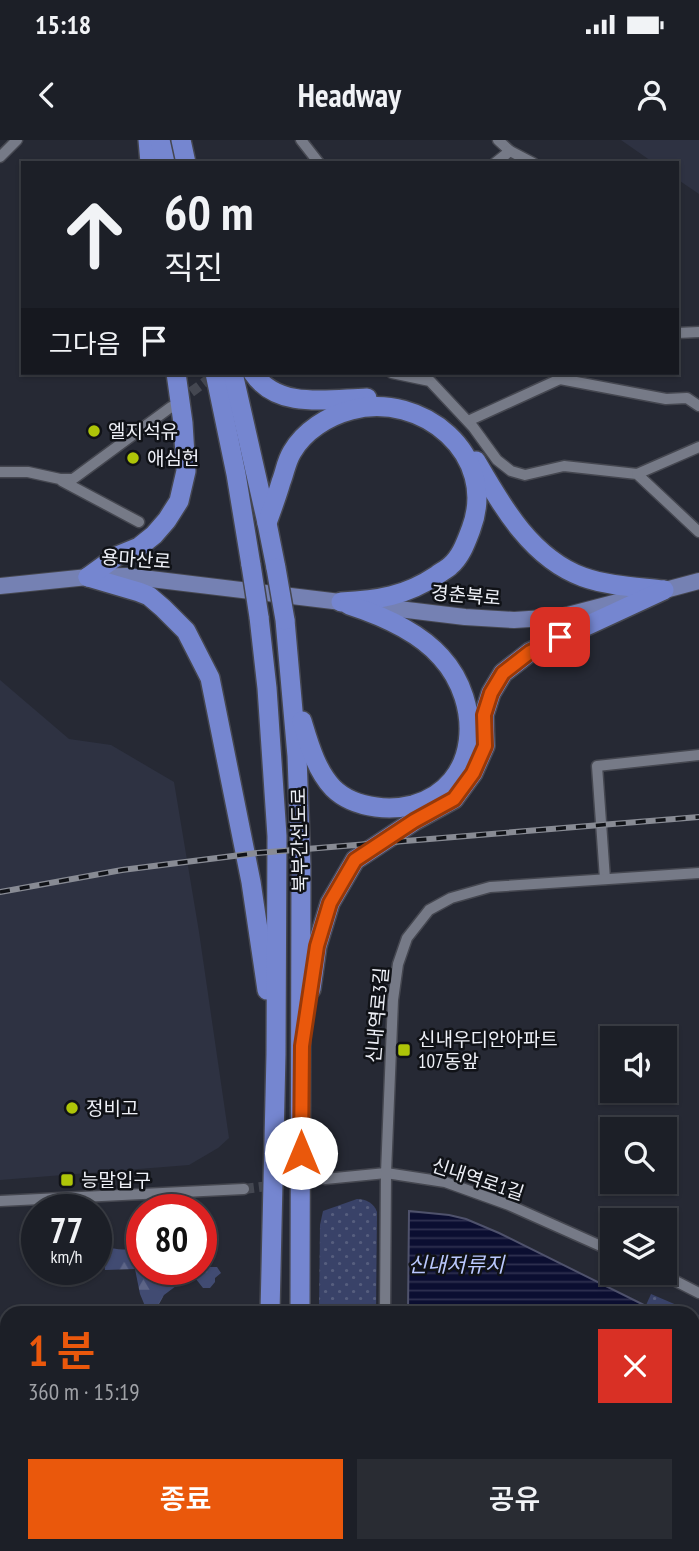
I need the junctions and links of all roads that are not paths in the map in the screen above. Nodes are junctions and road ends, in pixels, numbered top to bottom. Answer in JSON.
{"nodes":[{"id":1,"x":17,"y":140,"type":"edge"},
{"id":2,"x":148,"y":140,"type":"edge"},
{"id":3,"x":160,"y":140,"type":"edge"},
{"id":4,"x":181,"y":140,"type":"edge"},
{"id":5,"x":301,"y":140,"type":"edge"},
{"id":6,"x":498,"y":140,"type":"edge"},
{"id":7,"x":510,"y":151,"type":"junction"},
{"id":8,"x":0,"y":157,"type":"edge"},
{"id":9,"x":150,"y":161,"type":"edge"},
{"id":10,"x":165,"y":161,"type":"edge"},
{"id":11,"x":186,"y":161,"type":"edge"},
{"id":12,"x":317,"y":161,"type":"edge"},
{"id":13,"x":498,"y":161,"type":"edge"},
{"id":14,"x":529,"y":161,"type":"edge"},
{"id":15,"x":699,"y":332,"type":"edge"},
{"id":16,"x":679,"y":333,"type":"edge"},
{"id":17,"x":176,"y":375,"type":"edge"},
{"id":18,"x":215,"y":375,"type":"edge"},
{"id":19,"x":233,"y":375,"type":"edge"},
{"id":20,"x":254,"y":375,"type":"edge"},
{"id":21,"x":414,"y":375,"type":"edge"},
{"id":22,"x":565,"y":376,"type":"edge"},
{"id":23,"x":435,"y":377,"type":"edge"},
{"id":24,"x":699,"y":406,"type":"edge"},
{"id":25,"x":171,"y":407,"type":"tunnel mouth"},
{"id":26,"x":468,"y":421,"type":"junction"},
{"id":27,"x":699,"y":447,"type":"edge"},
{"id":28,"x":0,"y":472,"type":"edge"},
{"id":29,"x":637,"y":474,"type":"junction"},
{"id":30,"x":60,"y":479,"type":"junction"},
{"id":31,"x":139,"y":522,"type":"dead end"},
{"id":32,"x":267,"y":523,"type":"junction"},
{"id":33,"x":699,"y":532,"type":"edge"},
{"id":34,"x":88,"y":577,"type":"junction"},
{"id":35,"x":699,"y":581,"type":"edge"},
{"id":36,"x":0,"y":586,"type":"edge"},
{"id":37,"x":664,"y":590,"type":"junction"},
{"id":38,"x":268,"y":594,"type":"joint"},
{"id":39,"x":341,"y":602,"type":"junction"},
{"id":40,"x":291,"y":688,"type":"junction"},
{"id":41,"x":699,"y":755,"type":"edge"},
{"id":42,"x":699,"y":873,"type":"edge"},
{"id":43,"x":606,"y":879,"type":"junction"},
{"id":44,"x":302,"y":1046,"type":"junction"},
{"id":45,"x":276,"y":1054,"type":"junction"},
{"id":46,"x":386,"y":1173,"type":"junction"},
{"id":47,"x":325,"y":1179,"type":"tunnel mouth"},
{"id":48,"x":244,"y":1189,"type":"tunnel mouth"},
{"id":49,"x":0,"y":1201,"type":"edge"},
{"id":50,"x":600,"y":1246,"type":"edge"},
{"id":51,"x":677,"y":1282,"type":"edge"},
{"id":52,"x":699,"y":1293,"type":"edge"},
{"id":53,"x":270,"y":1306,"type":"edge"},
{"id":54,"x":300,"y":1306,"type":"edge"},
{"id":55,"x":385,"y":1306,"type":"edge"}],
"edges":[{"from":1,"to":8,"type":"street"},
{"from":2,"to":9,"type":"highway"},
{"from":3,"to":10,"type":"highway"},
{"from":4,"to":11,"type":"highway"},
{"from":5,"to":12,"type":"street"},
{"from":6,"to":7,"type":"street"},
{"from":7,"to":13,"type":"street"},
{"from":7,"to":14,"type":"street"},
{"from":15,"to":16,"type":"street"},
{"from":17,"to":34,"type":"highway"},
{"from":18,"to":45,"type":"highway","name":"북부간선도로","bridge":true},
{"from":19,"to":32,"type":"highway","name":"북부간선도로"},
{"from":20,"to":37,"type":"highway"},
{"from":21,"to":23,"type":"street"},
{"from":22,"to":24,"type":"street"},
{"from":22,"to":26,"type":"street"},
{"from":23,"to":26,"type":"street"},
{"from":25,"to":30,"type":"street"},
{"from":26,"to":29,"type":"street"},
{"from":27,"to":29,"type":"street"},
{"from":28,"to":30,"type":"street"},
{"from":29,"to":33,"type":"street"},
{"from":30,"to":31,"type":"street"},
{"from":32,"to":39,"type":"highway"},
{"from":32,"to":40,"type":"highway","name":"북부간선도로","bridge":true},
{"from":34,"to":36,"type":"main road","name":"용마산로"},
{"from":34,"to":38,"type":"main road","name":"용마산로"},
{"from":34,"to":45,"type":"highway"},
{"from":35,"to":37,"type":"main road","name":"경춘북로"},
{"from":37,"to":39,"type":"main road","name":"경춘북로"},
{"from":37,"to":44,"type":"highway"},
{"from":38,"to":39,"type":"main road","name":"경춘북로"},
{"from":39,"to":40,"type":"highway"},
{"from":40,"to":44,"type":"highway","name":"북부간선도로"},
{"from":41,"to":43,"type":"street"},
{"from":42,"to":43,"type":"street","name":"신내역로3길"},
{"from":43,"to":46,"type":"street","name":"신내역로3길"},
{"from":44,"to":54,"type":"highway","name":"북부간선도로"},
{"from":45,"to":53,"type":"highway","name":"북부간선도로"},
{"from":46,"to":47,"type":"street","name":"신내역로1길"},
{"from":46,"to":50,"type":"street","name":"신내역로1길"},
{"from":46,"to":55,"type":"street","name":"신내역로3길"},
{"from":48,"to":49,"type":"street"},
{"from":51,"to":52,"type":"street"}]}
